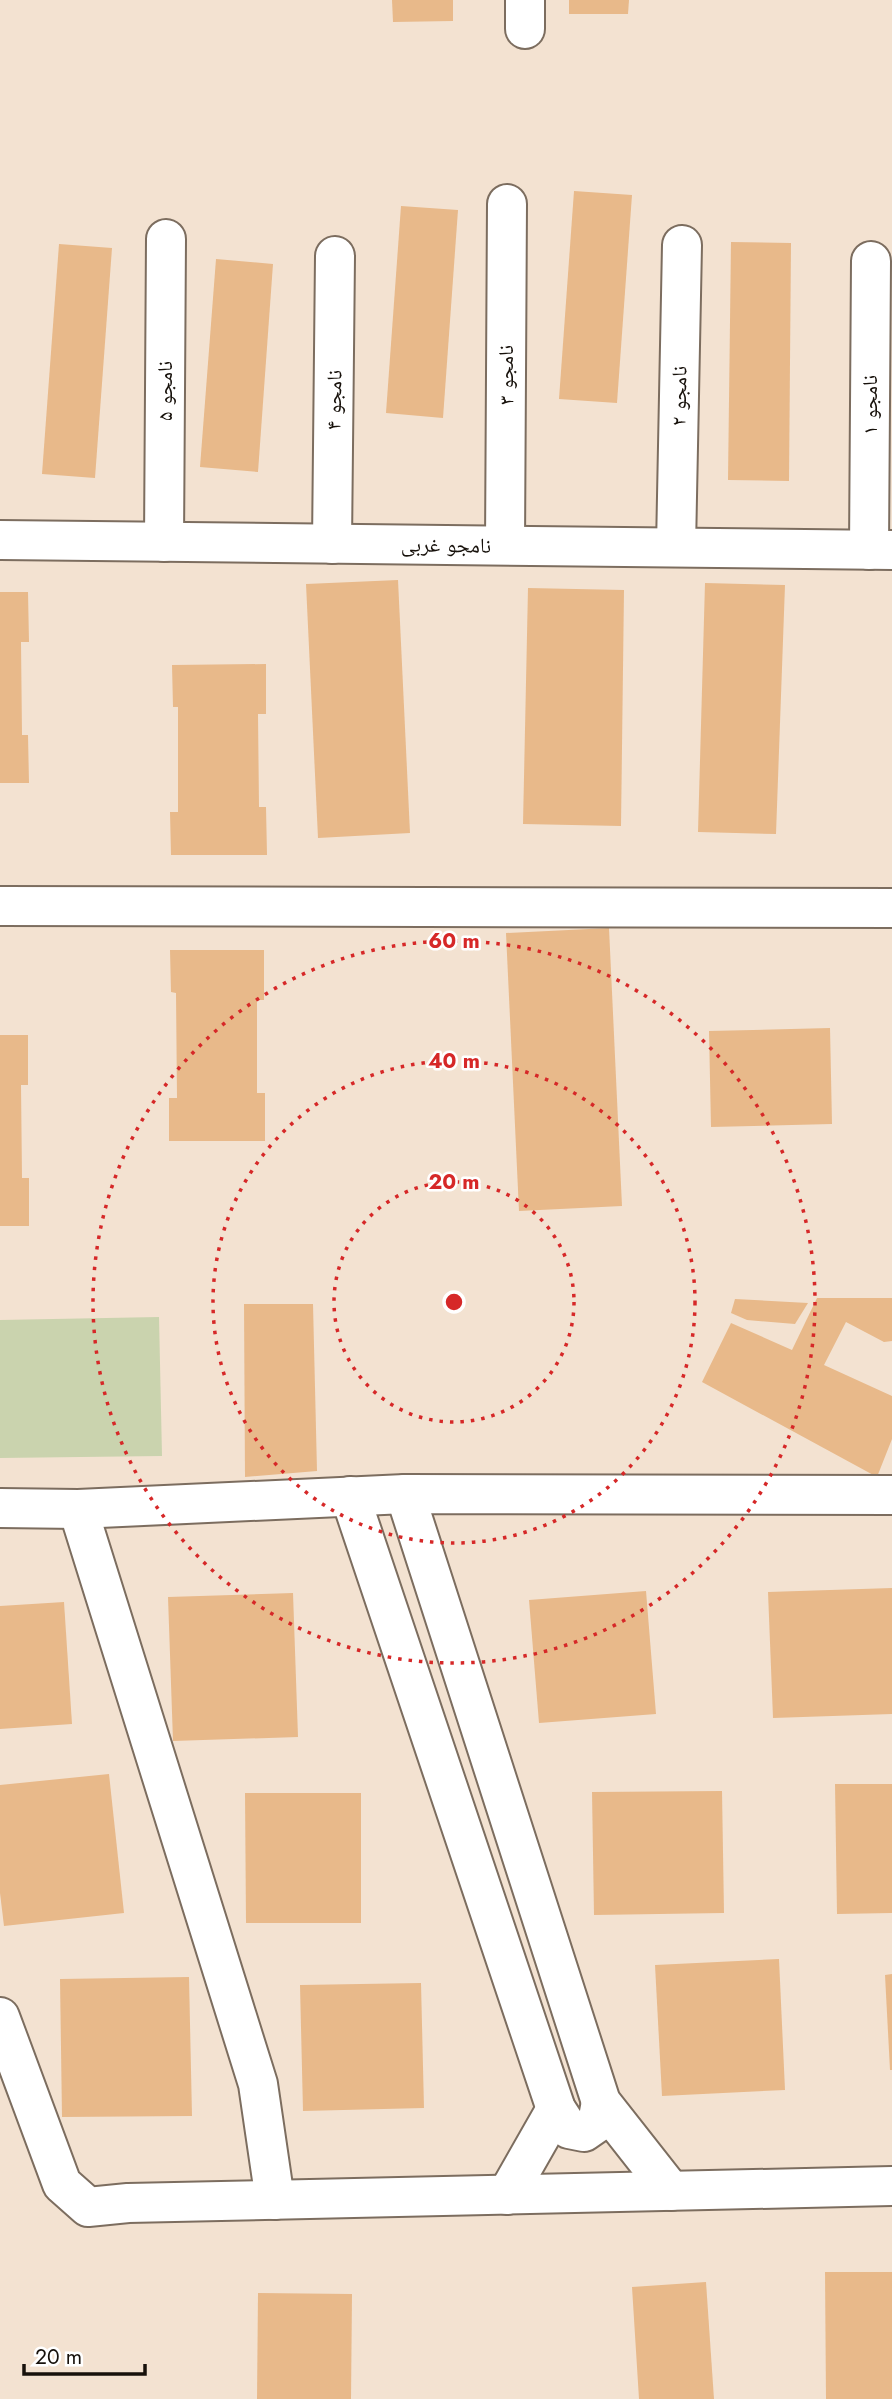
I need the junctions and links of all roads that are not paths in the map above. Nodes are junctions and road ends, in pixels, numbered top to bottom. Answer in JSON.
{"nodes":[{"id":1,"x":507,"y":204,"type":"dead end"},
{"id":2,"x":166,"y":239,"type":"dead end"},
{"id":3,"x":682,"y":244,"type":"dead end"},
{"id":4,"x":335,"y":256,"type":"dead end"},
{"id":5,"x":872,"y":261,"type":"dead end"},
{"id":6,"x":0,"y":540,"type":"edge"},
{"id":7,"x":164,"y":542,"type":"junction"},
{"id":8,"x":332,"y":544,"type":"junction"},
{"id":9,"x":505,"y":545,"type":"junction"},
{"id":10,"x":676,"y":547,"type":"junction"},
{"id":11,"x":881,"y":550,"type":"edge"},
{"id":12,"x":0,"y":906,"type":"edge"},
{"id":13,"x":892,"y":908,"type":"edge"},
{"id":14,"x":405,"y":1494,"type":"junction"},
{"id":15,"x":892,"y":1495,"type":"edge"},
{"id":16,"x":350,"y":1496,"type":"junction"},
{"id":17,"x":0,"y":1508,"type":"edge"},
{"id":18,"x":78,"y":1509,"type":"junction"},
{"id":19,"x":0,"y":2017,"type":"edge"},
{"id":20,"x":601,"y":2102,"type":"junction"},
{"id":21,"x":556,"y":2109,"type":"junction"},
{"id":22,"x":892,"y":2186,"type":"edge"},
{"id":23,"x":671,"y":2191,"type":"junction"},
{"id":24,"x":507,"y":2194,"type":"junction"},
{"id":25,"x":275,"y":2200,"type":"junction"}],
"edges":[{"from":1,"to":9,"type":"street","name":"نامجو ۳"},
{"from":2,"to":7,"type":"street","name":"نامجو ۵"},
{"from":3,"to":10,"type":"street","name":"نامجو ۲"},
{"from":4,"to":8,"type":"street","name":"نامجو ۴"},
{"from":5,"to":11,"type":"street","name":"نامجو ۱"},
{"from":6,"to":7,"type":"street","name":"نامجو غربی"},
{"from":7,"to":8,"type":"street","name":"نامجو غربی"},
{"from":8,"to":9,"type":"street","name":"نامجو غربی"},
{"from":9,"to":10,"type":"street","name":"نامجو غربی"},
{"from":10,"to":11,"type":"street","name":"نامجو غربی"},
{"from":12,"to":13,"type":"street"},
{"from":14,"to":15,"type":"street"},
{"from":14,"to":16,"type":"street"},
{"from":14,"to":20,"type":"street"},
{"from":16,"to":18,"type":"street"},
{"from":16,"to":21,"type":"street"},
{"from":17,"to":18,"type":"street"},
{"from":18,"to":25,"type":"street"},
{"from":19,"to":25,"type":"street"},
{"from":20,"to":21,"type":"street"},
{"from":20,"to":23,"type":"street"},
{"from":21,"to":24,"type":"street"},
{"from":22,"to":23,"type":"street"},
{"from":23,"to":24,"type":"street"},
{"from":24,"to":25,"type":"street"}]}
